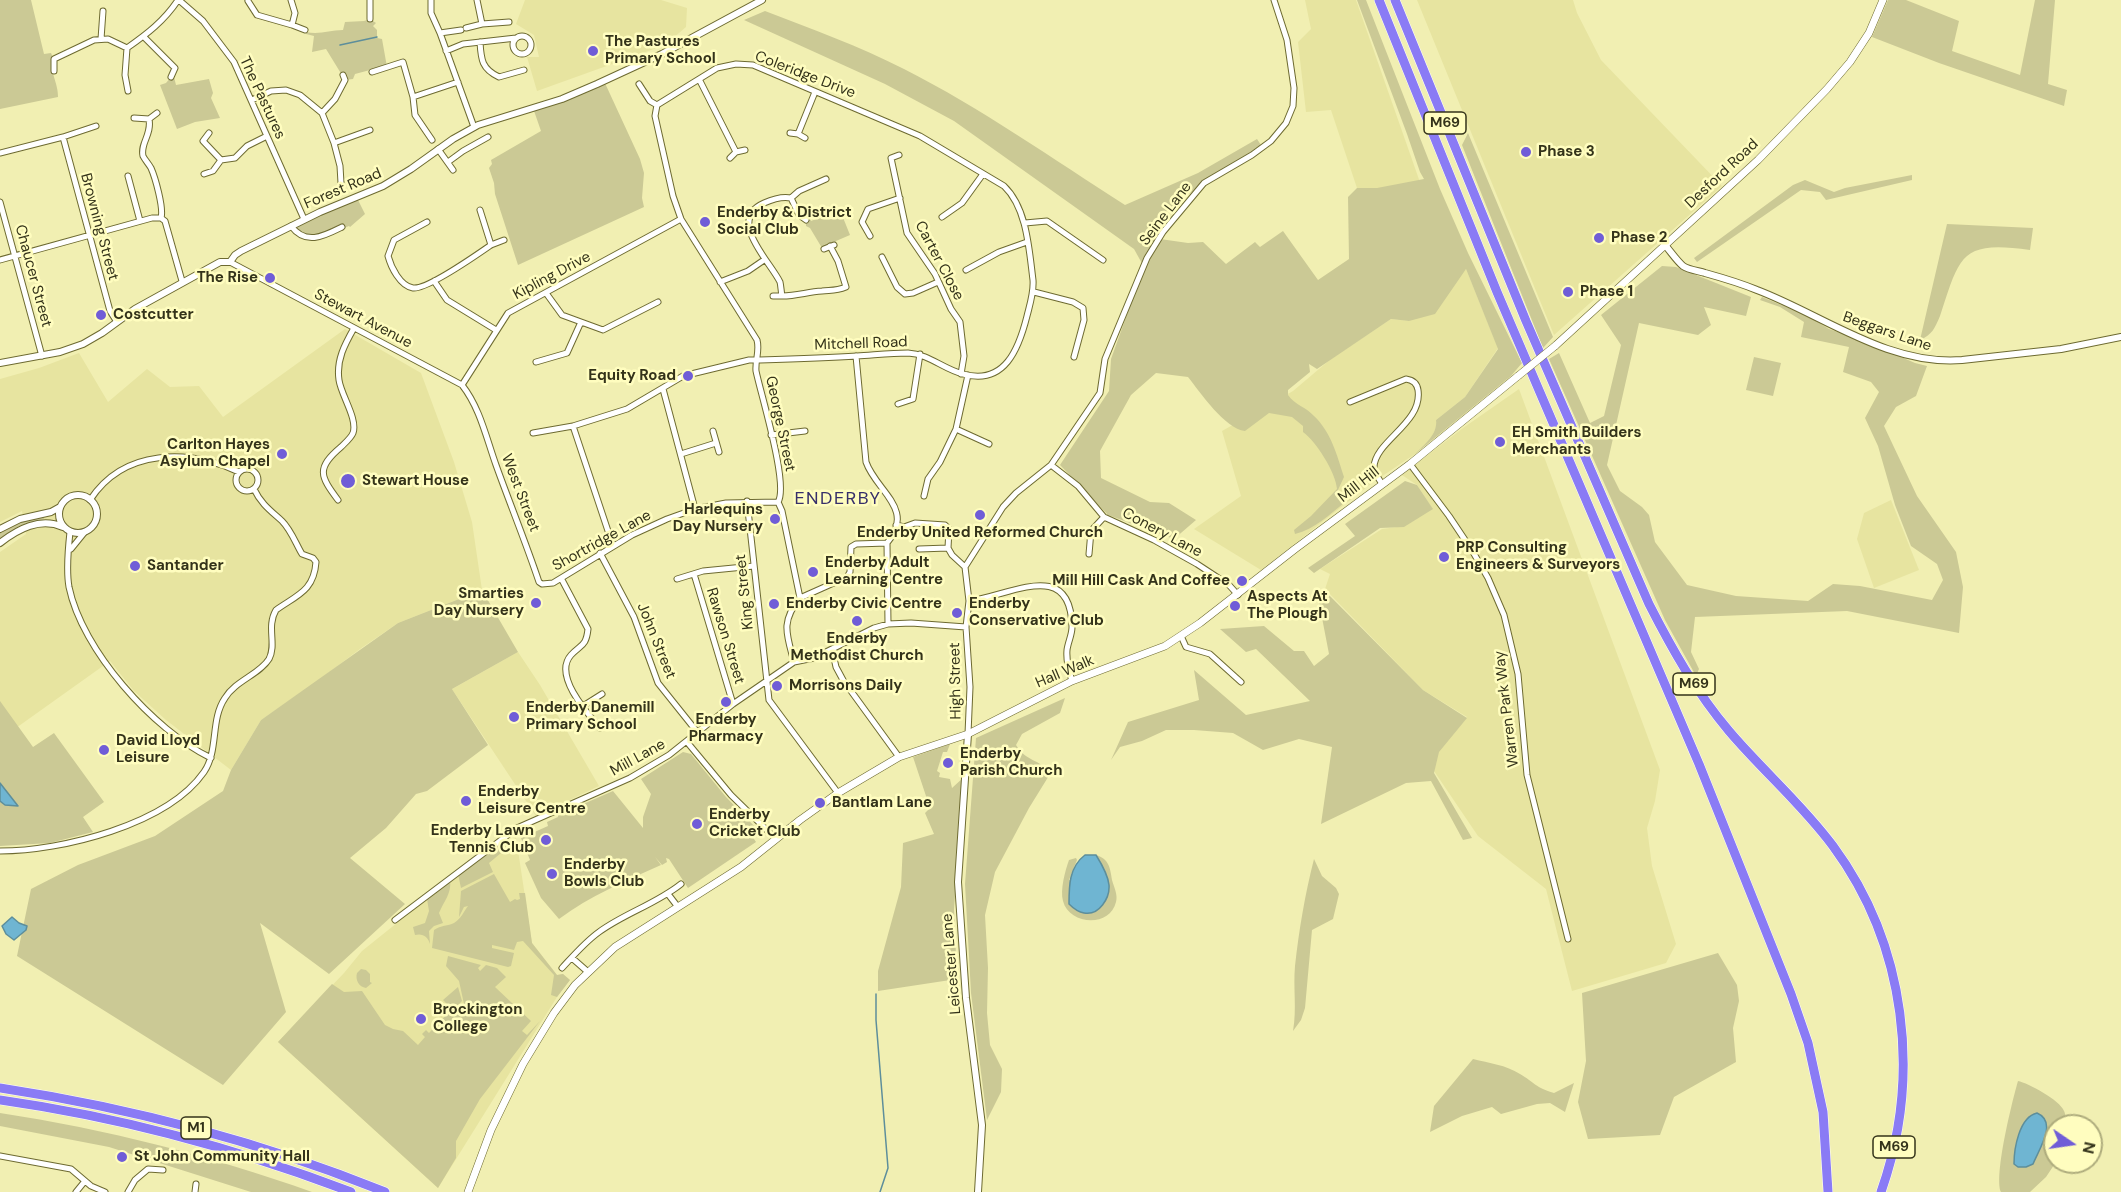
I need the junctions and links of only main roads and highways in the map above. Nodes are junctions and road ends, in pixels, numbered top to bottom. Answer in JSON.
{"nodes":[{"id":1,"x":1380,"y":0,"type":"edge"},
{"id":2,"x":1395,"y":0,"type":"edge"},
{"id":3,"x":1882,"y":0,"type":"edge"},
{"id":4,"x":1554,"y":346,"type":"joint"},
{"id":5,"x":1178,"y":637,"type":"joint"},
{"id":6,"x":0,"y":1088,"type":"edge"},
{"id":7,"x":0,"y":1100,"type":"edge"},
{"id":8,"x":351,"y":1192,"type":"edge"},
{"id":9,"x":385,"y":1192,"type":"edge"},
{"id":10,"x":468,"y":1192,"type":"edge"},
{"id":11,"x":1828,"y":1192,"type":"edge"},
{"id":12,"x":1881,"y":1192,"type":"edge"}],
"edges":[{"from":1,"to":11,"type":"highway","number":"M69"},
{"from":2,"to":12,"type":"highway","number":"M69"},
{"from":3,"to":4,"type":"main road","name":"Desford Road"},
{"from":4,"to":5,"type":"main road","name":"Mill Hill","bridge":true},
{"from":5,"to":10,"type":"main road","name":"Hall Walk"},
{"from":6,"to":9,"type":"highway","number":"M1"},
{"from":7,"to":8,"type":"highway","number":"M1"}]}
